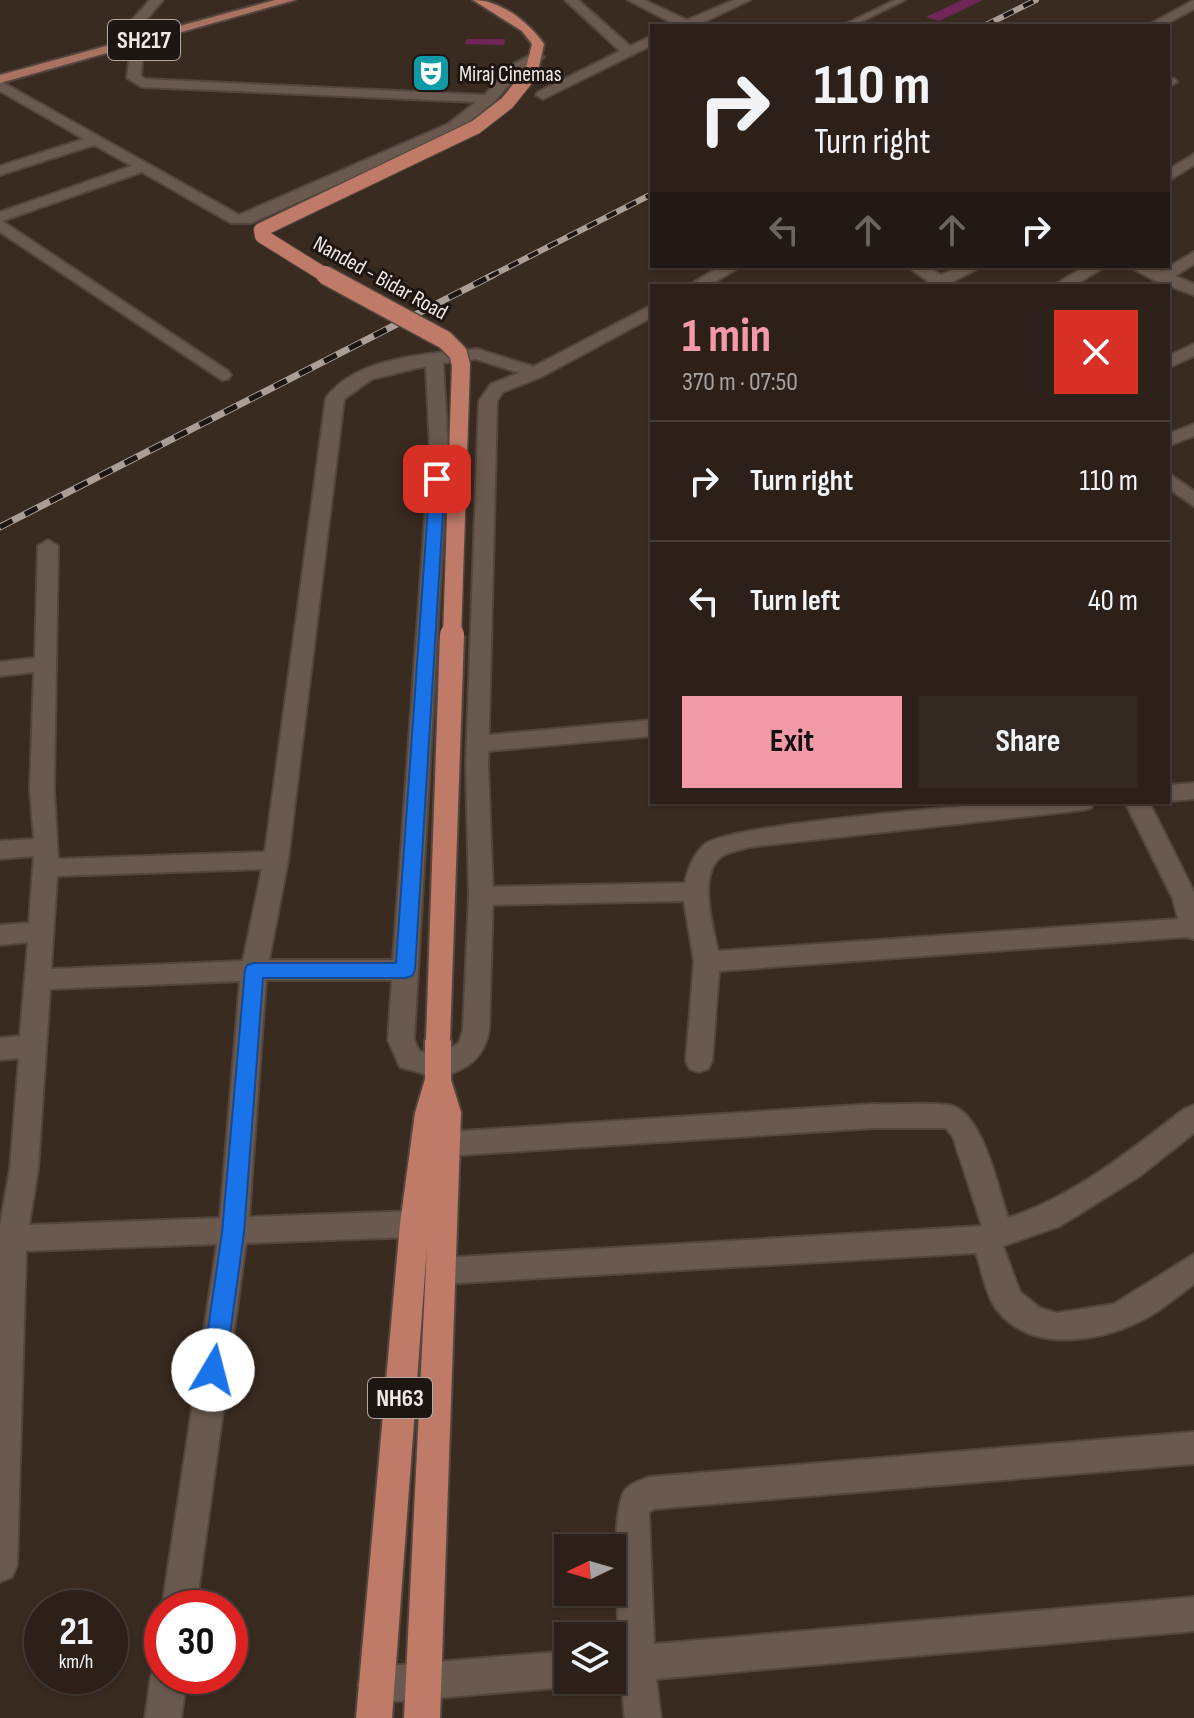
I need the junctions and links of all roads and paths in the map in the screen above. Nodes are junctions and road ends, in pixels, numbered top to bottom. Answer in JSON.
{"nodes":[{"id":1,"x":157,"y":0,"type":"edge"},
{"id":2,"x":260,"y":0,"type":"edge"},
{"id":3,"x":289,"y":0,"type":"edge"},
{"id":4,"x":479,"y":0,"type":"edge"},
{"id":5,"x":571,"y":0,"type":"edge"},
{"id":6,"x":634,"y":0,"type":"edge"},
{"id":7,"x":677,"y":0,"type":"edge"},
{"id":8,"x":744,"y":0,"type":"edge"},
{"id":9,"x":901,"y":0,"type":"edge"},
{"id":10,"x":1194,"y":4,"type":"edge"},
{"id":11,"x":652,"y":10,"type":"junction"},
{"id":12,"x":684,"y":24,"type":"edge"},
{"id":13,"x":688,"y":24,"type":"edge"},
{"id":14,"x":850,"y":24,"type":"edge"},
{"id":15,"x":1157,"y":24,"type":"edge"},
{"id":16,"x":131,"y":39,"type":"junction"},
{"id":17,"x":650,"y":41,"type":"edge"},
{"id":18,"x":627,"y":50,"type":"junction"},
{"id":19,"x":535,"y":64,"type":"junction"},
{"id":20,"x":0,"y":70,"type":"edge"},
{"id":21,"x":0,"y":82,"type":"edge"},
{"id":22,"x":543,"y":95,"type":"dead end"},
{"id":23,"x":489,"y":99,"type":"junction"},
{"id":24,"x":95,"y":140,"type":"junction"},
{"id":25,"x":1194,"y":158,"type":"edge"},
{"id":26,"x":144,"y":167,"type":"junction"},
{"id":27,"x":0,"y":171,"type":"edge"},
{"id":28,"x":1171,"y":172,"type":"edge"},
{"id":29,"x":1194,"y":176,"type":"edge"},
{"id":30,"x":0,"y":217,"type":"edge"},
{"id":31,"x":0,"y":225,"type":"edge"},
{"id":32,"x":1194,"y":257,"type":"edge"},
{"id":33,"x":729,"y":268,"type":"edge"},
{"id":34,"x":918,"y":268,"type":"edge"},
{"id":35,"x":970,"y":268,"type":"edge"},
{"id":36,"x":1094,"y":268,"type":"edge"},
{"id":37,"x":1140,"y":268,"type":"edge"},
{"id":38,"x":1162,"y":278,"type":"junction"},
{"id":39,"x":700,"y":284,"type":"edge"},
{"id":40,"x":938,"y":284,"type":"edge"},
{"id":41,"x":941,"y":284,"type":"edge"},
{"id":42,"x":1065,"y":284,"type":"edge"},
{"id":43,"x":1191,"y":289,"type":"edge"},
{"id":44,"x":1170,"y":296,"type":"edge"},
{"id":45,"x":650,"y":311,"type":"edge"},
{"id":46,"x":1194,"y":349,"type":"edge"},
{"id":47,"x":434,"y":359,"type":"junction"},
{"id":48,"x":1170,"y":362,"type":"edge"},
{"id":49,"x":535,"y":373,"type":"junction"},
{"id":50,"x":222,"y":375,"type":"dead end"},
{"id":51,"x":1170,"y":481,"type":"edge"},
{"id":52,"x":1194,"y":500,"type":"edge"},
{"id":53,"x":48,"y":546,"type":"dead end"},
{"id":54,"x":45,"y":664,"type":"junction"},
{"id":55,"x":0,"y":669,"type":"edge"},
{"id":56,"x":650,"y":728,"type":"edge"},
{"id":57,"x":478,"y":744,"type":"junction"},
{"id":58,"x":1194,"y":791,"type":"edge"},
{"id":59,"x":1170,"y":793,"type":"edge"},
{"id":60,"x":1065,"y":804,"type":"edge"},
{"id":61,"x":1138,"y":804,"type":"edge"},
{"id":62,"x":0,"y":850,"type":"edge"},
{"id":63,"x":46,"y":857,"type":"junction"},
{"id":64,"x":276,"y":860,"type":"junction"},
{"id":65,"x":695,"y":892,"type":"junction"},
{"id":66,"x":481,"y":896,"type":"junction"},
{"id":67,"x":1189,"y":899,"type":"edge"},
{"id":68,"x":1193,"y":928,"type":"edge"},
{"id":69,"x":40,"y":931,"type":"junction"},
{"id":70,"x":0,"y":935,"type":"edge"},
{"id":71,"x":707,"y":962,"type":"junction"},
{"id":72,"x":254,"y":970,"type":"junction"},
{"id":73,"x":405,"y":970,"type":"junction"},
{"id":74,"x":36,"y":980,"type":"junction"},
{"id":75,"x":34,"y":1046,"type":"junction"},
{"id":76,"x":0,"y":1049,"type":"edge"},
{"id":77,"x":699,"y":1061,"type":"dead end"},
{"id":78,"x":438,"y":1073,"type":"junction"},
{"id":79,"x":1194,"y":1117,"type":"edge"},
{"id":80,"x":446,"y":1144,"type":"junction"},
{"id":81,"x":12,"y":1171,"type":"edge"},
{"id":82,"x":414,"y":1224,"type":"junction"},
{"id":83,"x":233,"y":1233,"type":"junction"},
{"id":84,"x":993,"y":1237,"type":"junction"},
{"id":85,"x":12,"y":1239,"type":"junction"},
{"id":86,"x":1194,"y":1267,"type":"edge"},
{"id":87,"x":441,"y":1271,"type":"junction"},
{"id":88,"x":5,"y":1312,"type":"edge"},
{"id":89,"x":1194,"y":1448,"type":"edge"},
{"id":90,"x":3,"y":1452,"type":"edge"},
{"id":91,"x":0,"y":1565,"type":"edge"},
{"id":92,"x":182,"y":1590,"type":"edge"},
{"id":93,"x":1194,"y":1614,"type":"edge"},
{"id":94,"x":626,"y":1630,"type":"edge"},
{"id":95,"x":626,"y":1664,"type":"edge"},
{"id":96,"x":554,"y":1670,"type":"edge"},
{"id":97,"x":626,"y":1670,"type":"edge"},
{"id":98,"x":424,"y":1681,"type":"junction"},
{"id":99,"x":166,"y":1694,"type":"edge"},
{"id":100,"x":375,"y":1702,"type":"edge"},
{"id":101,"x":163,"y":1718,"type":"edge"},
{"id":102,"x":422,"y":1718,"type":"edge"},
{"id":103,"x":643,"y":1718,"type":"edge"}],
"edges":[{"from":1,"to":16,"type":"street"},
{"from":2,"to":16,"type":"main road","number":"SH217"},
{"from":3,"to":16,"type":"main road","number":"SH217"},
{"from":4,"to":19,"type":"highway"},
{"from":5,"to":18,"type":"street"},
{"from":6,"to":11,"type":"street"},
{"from":7,"to":11,"type":"street"},
{"from":8,"to":13,"type":"street"},
{"from":9,"to":14,"type":"lane"},
{"from":10,"to":15,"type":"street"},
{"from":11,"to":12,"type":"street"},
{"from":16,"to":20,"type":"main road","number":"SH217"},
{"from":16,"to":21,"type":"main road","number":"SH217"},
{"from":16,"to":23,"type":"street"},
{"from":17,"to":18,"type":"street"},
{"from":18,"to":22,"type":"street"},
{"from":19,"to":23,"type":"street"},
{"from":19,"to":78,"type":"highway","name":"Nanded - Bidar Road","number":"NH63","bridge":true},
{"from":21,"to":24,"type":"street"},
{"from":23,"to":26,"type":"street"},
{"from":24,"to":26,"type":"street"},
{"from":24,"to":27,"type":"street"},
{"from":25,"to":28,"type":"street"},
{"from":26,"to":30,"type":"street"},
{"from":28,"to":29,"type":"street"},
{"from":31,"to":50,"type":"street"},
{"from":32,"to":38,"type":"street"},
{"from":33,"to":39,"type":"street"},
{"from":34,"to":40,"type":"street"},
{"from":35,"to":41,"type":"street"},
{"from":36,"to":42,"type":"street"},
{"from":37,"to":38,"type":"street"},
{"from":38,"to":43,"type":"street"},
{"from":43,"to":44,"type":"street"},
{"from":45,"to":49,"type":"street"},
{"from":46,"to":48,"type":"street"},
{"from":47,"to":49,"type":"street"},
{"from":47,"to":64,"type":"street"},
{"from":47,"to":73,"type":"street"},
{"from":49,"to":57,"type":"street"},
{"from":51,"to":52,"type":"street"},
{"from":53,"to":54,"type":"street"},
{"from":54,"to":55,"type":"street"},
{"from":54,"to":63,"type":"street"},
{"from":56,"to":57,"type":"street"},
{"from":57,"to":66,"type":"street"},
{"from":58,"to":59,"type":"street"},
{"from":60,"to":65,"type":"street"},
{"from":61,"to":67,"type":"street"},
{"from":62,"to":63,"type":"street"},
{"from":63,"to":64,"type":"street"},
{"from":63,"to":69,"type":"street"},
{"from":64,"to":72,"type":"street"},
{"from":65,"to":66,"type":"street"},
{"from":65,"to":71,"type":"street"},
{"from":66,"to":78,"type":"street"},
{"from":67,"to":68,"type":"street"},
{"from":68,"to":71,"type":"street"},
{"from":69,"to":70,"type":"street"},
{"from":69,"to":74,"type":"street"},
{"from":71,"to":77,"type":"street"},
{"from":72,"to":73,"type":"street"},
{"from":72,"to":74,"type":"street"},
{"from":72,"to":83,"type":"street"},
{"from":73,"to":78,"type":"street"},
{"from":74,"to":75,"type":"street"},
{"from":75,"to":76,"type":"street"},
{"from":75,"to":81,"type":"street"},
{"from":78,"to":80,"type":"highway","number":"NH63"},
{"from":78,"to":82,"type":"highway","number":"NH63"},
{"from":79,"to":84,"type":"street"},
{"from":80,"to":84,"type":"street"},
{"from":80,"to":87,"type":"highway","number":"NH63"},
{"from":81,"to":85,"type":"street"},
{"from":82,"to":83,"type":"street"},
{"from":82,"to":100,"type":"highway","number":"NH63"},
{"from":83,"to":85,"type":"street"},
{"from":83,"to":92,"type":"street"},
{"from":84,"to":86,"type":"street"},
{"from":84,"to":87,"type":"street"},
{"from":85,"to":88,"type":"street"},
{"from":87,"to":98,"type":"highway","number":"NH63"},
{"from":88,"to":90,"type":"street"},
{"from":89,"to":94,"type":"street"},
{"from":90,"to":91,"type":"street"},
{"from":93,"to":95,"type":"street"},
{"from":96,"to":98,"type":"street"},
{"from":97,"to":103,"type":"street"},
{"from":98,"to":100,"type":"street"},
{"from":98,"to":102,"type":"highway","number":"NH63"},
{"from":99,"to":101,"type":"street"}]}
